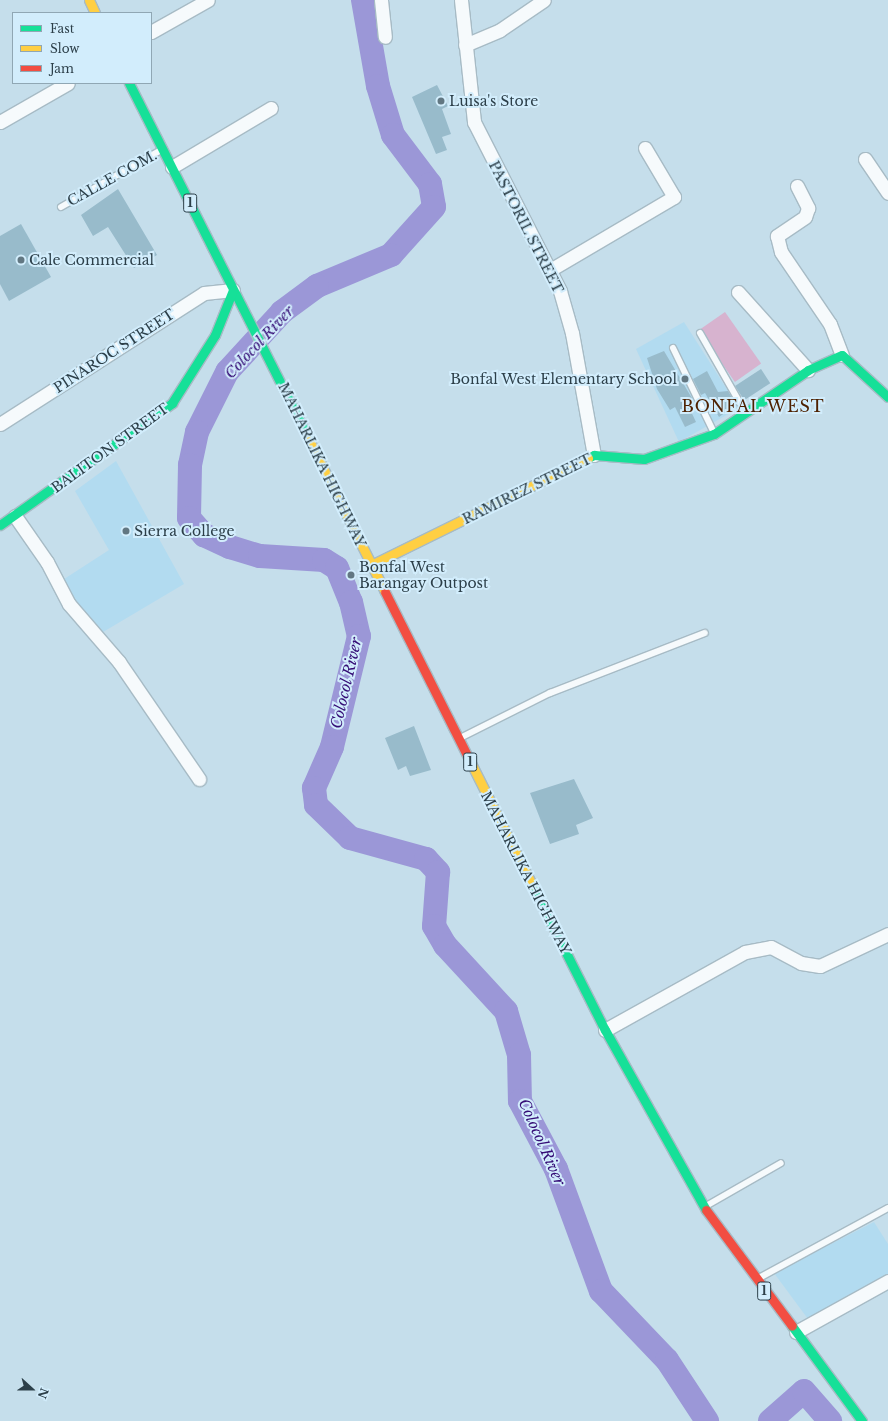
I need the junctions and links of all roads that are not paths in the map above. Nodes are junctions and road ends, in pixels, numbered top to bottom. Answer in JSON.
{"nodes":[{"id":1,"x":90,"y":0,"type":"edge"},
{"id":2,"x":208,"y":0,"type":"edge"},
{"id":3,"x":382,"y":0,"type":"edge"},
{"id":4,"x":461,"y":0,"type":"edge"},
{"id":5,"x":544,"y":0,"type":"edge"},
{"id":6,"x":95,"y":12,"type":"edge"},
{"id":7,"x":152,"y":31,"type":"edge"},
{"id":8,"x":385,"y":36,"type":"dead end"},
{"id":9,"x":465,"y":44,"type":"junction"},
{"id":10,"x":66,"y":84,"type":"edge"},
{"id":11,"x":131,"y":84,"type":"edge"},
{"id":12,"x":271,"y":108,"type":"dead end"},
{"id":13,"x":0,"y":122,"type":"edge"},
{"id":14,"x":645,"y":148,"type":"dead end"},
{"id":15,"x":164,"y":149,"type":"junction"},
{"id":16,"x":865,"y":159,"type":"dead end"},
{"id":17,"x":172,"y":167,"type":"junction"},
{"id":18,"x":797,"y":186,"type":"dead end"},
{"id":19,"x":888,"y":193,"type":"edge"},
{"id":20,"x":61,"y":207,"type":"dead end"},
{"id":21,"x":550,"y":270,"type":"junction"},
{"id":22,"x":233,"y":290,"type":"junction"},
{"id":23,"x":738,"y":292,"type":"dead end"},
{"id":24,"x":700,"y":333,"type":"dead end"},
{"id":25,"x":673,"y":348,"type":"dead end"},
{"id":26,"x":842,"y":355,"type":"junction"},
{"id":27,"x":808,"y":370,"type":"junction"},
{"id":28,"x":888,"y":397,"type":"edge"},
{"id":29,"x":746,"y":414,"type":"junction"},
{"id":30,"x":0,"y":424,"type":"edge"},
{"id":31,"x":714,"y":434,"type":"junction"},
{"id":32,"x":594,"y":455,"type":"junction"},
{"id":33,"x":16,"y":516,"type":"junction"},
{"id":34,"x":0,"y":525,"type":"edge"},
{"id":35,"x":371,"y":565,"type":"junction"},
{"id":36,"x":704,"y":633,"type":"dead end"},
{"id":37,"x":458,"y":739,"type":"junction"},
{"id":38,"x":199,"y":780,"type":"dead end"},
{"id":39,"x":888,"y":934,"type":"edge"},
{"id":40,"x":605,"y":1030,"type":"junction"},
{"id":41,"x":781,"y":1163,"type":"dead end"},
{"id":42,"x":704,"y":1208,"type":"junction"},
{"id":43,"x":888,"y":1208,"type":"edge"},
{"id":44,"x":756,"y":1280,"type":"junction"},
{"id":45,"x":888,"y":1281,"type":"edge"},
{"id":46,"x":796,"y":1332,"type":"junction"},
{"id":47,"x":862,"y":1421,"type":"edge"}],
"edges":[{"from":1,"to":6,"type":"main road"},
{"from":2,"to":7,"type":"street"},
{"from":3,"to":8,"type":"street"},
{"from":4,"to":9,"type":"street","name":"PASTORIL STREET"},
{"from":5,"to":9,"type":"street"},
{"from":9,"to":21,"type":"street","name":"PASTORIL STREET"},
{"from":10,"to":13,"type":"street"},
{"from":11,"to":15,"type":"main road","name":"MAHARLIKA HIGHWAY","number":"1"},
{"from":12,"to":17,"type":"street"},
{"from":14,"to":21,"type":"street"},
{"from":15,"to":17,"type":"main road","name":"MAHARLIKA HIGHWAY","number":"1"},
{"from":15,"to":20,"type":"lane","name":"CALLE COM."},
{"from":16,"to":19,"type":"street"},
{"from":17,"to":22,"type":"main road","name":"MAHARLIKA HIGHWAY","number":"1"},
{"from":18,"to":26,"type":"street"},
{"from":21,"to":32,"type":"street","name":"PASTORIL STREET"},
{"from":22,"to":30,"type":"street","name":"PINAROC STREET"},
{"from":22,"to":33,"type":"main road","name":"BALITON STREET"},
{"from":22,"to":35,"type":"main road","name":"MAHARLIKA HIGHWAY","number":"1"},
{"from":23,"to":27,"type":"street"},
{"from":24,"to":29,"type":"lane"},
{"from":25,"to":31,"type":"lane"},
{"from":26,"to":27,"type":"main road","name":"RAMIREZ STREET"},
{"from":26,"to":28,"type":"main road"},
{"from":27,"to":29,"type":"main road","name":"RAMIREZ STREET"},
{"from":29,"to":31,"type":"main road","name":"RAMIREZ STREET"},
{"from":31,"to":32,"type":"main road","name":"RAMIREZ STREET"},
{"from":32,"to":35,"type":"main road","name":"RAMIREZ STREET"},
{"from":33,"to":34,"type":"main road","name":"BALITON STREET"},
{"from":33,"to":38,"type":"street"},
{"from":35,"to":37,"type":"main road","name":"MAHARLIKA HIGHWAY","number":"1"},
{"from":36,"to":37,"type":"lane"},
{"from":37,"to":40,"type":"main road","name":"MAHARLIKA HIGHWAY","number":"1"},
{"from":39,"to":40,"type":"street"},
{"from":40,"to":42,"type":"main road","name":"MAHARLIKA HIGHWAY","number":"1"},
{"from":41,"to":42,"type":"lane"},
{"from":42,"to":44,"type":"main road","name":"MAHARLIKA HIGHWAY","number":"1"},
{"from":43,"to":44,"type":"lane"},
{"from":44,"to":46,"type":"main road","name":"MAHARLIKA HIGHWAY","number":"1"},
{"from":45,"to":46,"type":"street"},
{"from":46,"to":47,"type":"main road","name":"MAHARLIKA HIGHWAY","number":"1"}]}
